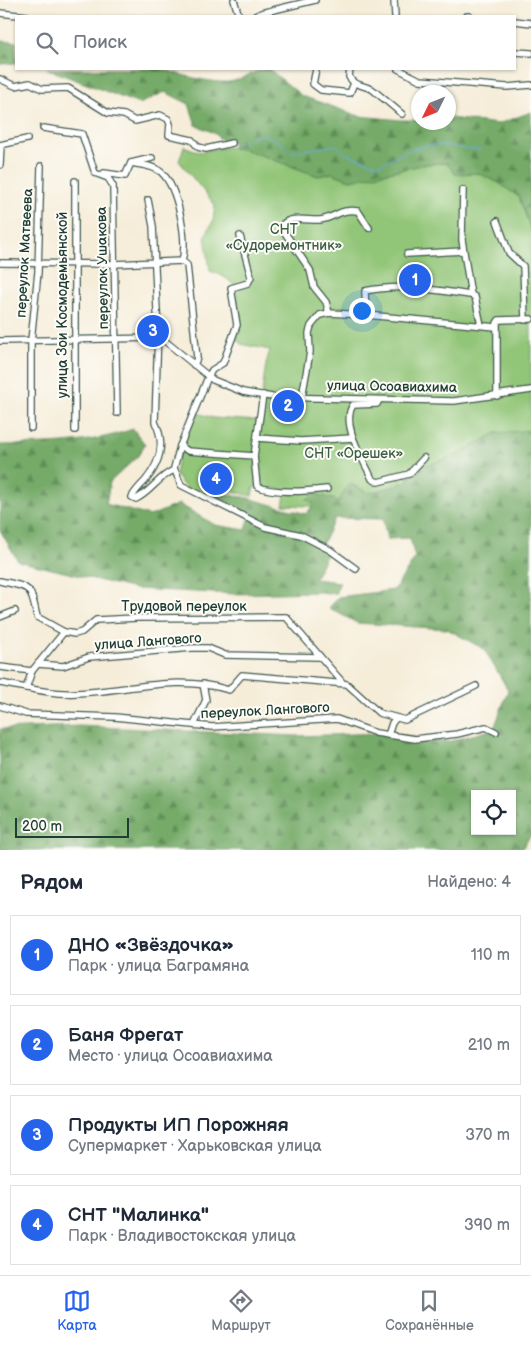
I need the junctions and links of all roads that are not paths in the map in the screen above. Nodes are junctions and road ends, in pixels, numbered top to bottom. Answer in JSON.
{"nodes":[{"id":1,"x":234,"y":0,"type":"edge"},
{"id":2,"x":315,"y":0,"type":"edge"},
{"id":3,"x":394,"y":0,"type":"edge"},
{"id":4,"x":0,"y":13,"type":"edge"},
{"id":5,"x":18,"y":15,"type":"edge"},
{"id":6,"x":240,"y":15,"type":"edge"},
{"id":7,"x":257,"y":15,"type":"edge"},
{"id":8,"x":395,"y":15,"type":"edge"},
{"id":9,"x":516,"y":21,"type":"edge"},
{"id":10,"x":531,"y":23,"type":"edge"},
{"id":11,"x":516,"y":52,"type":"edge"},
{"id":12,"x":531,"y":53,"type":"edge"},
{"id":13,"x":316,"y":70,"type":"edge"},
{"id":14,"x":350,"y":70,"type":"edge"},
{"id":15,"x":400,"y":70,"type":"edge"},
{"id":16,"x":0,"y":79,"type":"edge"},
{"id":17,"x":354,"y":83,"type":"junction"},
{"id":18,"x":531,"y":85,"type":"edge"},
{"id":19,"x":402,"y":114,"type":"dead end"},
{"id":20,"x":43,"y":128,"type":"dead end"},
{"id":21,"x":27,"y":139,"type":"dead end"},
{"id":22,"x":232,"y":143,"type":"dead end"},
{"id":23,"x":0,"y":145,"type":"edge"},
{"id":24,"x":152,"y":158,"type":"dead end"},
{"id":25,"x":131,"y":163,"type":"junction"},
{"id":26,"x":0,"y":165,"type":"edge"},
{"id":27,"x":41,"y":166,"type":"dead end"},
{"id":28,"x":102,"y":175,"type":"junction"},
{"id":29,"x":75,"y":181,"type":"dead end"},
{"id":30,"x":463,"y":190,"type":"dead end"},
{"id":31,"x":148,"y":200,"type":"dead end"},
{"id":32,"x":497,"y":220,"type":"dead end"},
{"id":33,"x":369,"y":228,"type":"dead end"},
{"id":34,"x":240,"y":236,"type":"dead end"},
{"id":35,"x":463,"y":251,"type":"junction"},
{"id":36,"x":407,"y":254,"type":"dead end"},
{"id":37,"x":38,"y":262,"type":"junction"},
{"id":38,"x":0,"y":263,"type":"edge"},
{"id":39,"x":154,"y":263,"type":"junction"},
{"id":40,"x":184,"y":263,"type":"junction"},
{"id":41,"x":74,"y":264,"type":"junction"},
{"id":42,"x":114,"y":264,"type":"junction"},
{"id":43,"x":472,"y":295,"type":"junction"},
{"id":44,"x":328,"y":313,"type":"junction"},
{"id":45,"x":366,"y":315,"type":"junction"},
{"id":46,"x":528,"y":320,"type":"edge"},
{"id":47,"x":481,"y":325,"type":"junction"},
{"id":48,"x":496,"y":327,"type":"junction"},
{"id":49,"x":157,"y":338,"type":"junction"},
{"id":50,"x":76,"y":340,"type":"junction"},
{"id":51,"x":116,"y":340,"type":"junction"},
{"id":52,"x":0,"y":341,"type":"edge"},
{"id":53,"x":31,"y":341,"type":"junction"},
{"id":54,"x":194,"y":366,"type":"junction"},
{"id":55,"x":208,"y":377,"type":"junction"},
{"id":56,"x":531,"y":390,"type":"edge"},
{"id":57,"x":263,"y":395,"type":"junction"},
{"id":58,"x":498,"y":396,"type":"junction"},
{"id":59,"x":302,"y":397,"type":"junction"},
{"id":60,"x":379,"y":400,"type":"junction"},
{"id":61,"x":117,"y":413,"type":"dead end"},
{"id":62,"x":31,"y":428,"type":"dead end"},
{"id":63,"x":74,"y":430,"type":"dead end"},
{"id":64,"x":257,"y":438,"type":"junction"},
{"id":65,"x":353,"y":438,"type":"junction"},
{"id":66,"x":180,"y":446,"type":"junction"},
{"id":67,"x":254,"y":456,"type":"junction"},
{"id":68,"x":424,"y":458,"type":"dead end"},
{"id":69,"x":174,"y":470,"type":"junction"},
{"id":70,"x":328,"y":488,"type":"dead end"},
{"id":71,"x":356,"y":569,"type":"dead end"},
{"id":72,"x":0,"y":581,"type":"edge"},
{"id":73,"x":15,"y":611,"type":"dead end"},
{"id":74,"x":0,"y":617,"type":"edge"},
{"id":75,"x":64,"y":632,"type":"junction"},
{"id":76,"x":320,"y":657,"type":"junction"},
{"id":77,"x":38,"y":664,"type":"junction"},
{"id":78,"x":0,"y":667,"type":"edge"},
{"id":79,"x":32,"y":671,"type":"junction"},
{"id":80,"x":0,"y":682,"type":"edge"},
{"id":81,"x":343,"y":683,"type":"junction"},
{"id":82,"x":203,"y":684,"type":"junction"},
{"id":83,"x":476,"y":686,"type":"dead end"},
{"id":84,"x":26,"y":688,"type":"junction"},
{"id":85,"x":0,"y":706,"type":"edge"},
{"id":86,"x":396,"y":718,"type":"junction"},
{"id":87,"x":194,"y":725,"type":"junction"},
{"id":88,"x":496,"y":732,"type":"dead end"},
{"id":89,"x":388,"y":735,"type":"junction"}],
"edges":[{"from":1,"to":6,"type":"street"},
{"from":2,"to":7,"type":"street"},
{"from":3,"to":8,"type":"street"},
{"from":4,"to":5,"type":"street"},
{"from":9,"to":10,"type":"street"},
{"from":11,"to":12,"type":"street"},
{"from":13,"to":17,"type":"street"},
{"from":14,"to":17,"type":"street"},
{"from":15,"to":18,"type":"street"},
{"from":16,"to":22,"type":"street"},
{"from":17,"to":19,"type":"street"},
{"from":20,"to":28,"type":"street","name":"переулок Ушакова"},
{"from":21,"to":23,"type":"street"},
{"from":23,"to":26,"type":"street"},
{"from":24,"to":25,"type":"street"},
{"from":25,"to":28,"type":"street"},
{"from":25,"to":40,"type":"street"},
{"from":27,"to":37,"type":"street","name":"переулок Матвеева"},
{"from":28,"to":42,"type":"street","name":"переулок Ушакова"},
{"from":29,"to":41,"type":"street","name":"улица Зои Космодемьянской"},
{"from":30,"to":35,"type":"street"},
{"from":31,"to":39,"type":"street"},
{"from":32,"to":46,"type":"street"},
{"from":33,"to":44,"type":"street"},
{"from":34,"to":55,"type":"street"},
{"from":35,"to":36,"type":"street"},
{"from":35,"to":43,"type":"street"},
{"from":37,"to":38,"type":"street"},
{"from":37,"to":41,"type":"street"},
{"from":37,"to":53,"type":"street","name":"переулок Матвеева"},
{"from":39,"to":40,"type":"street"},
{"from":39,"to":42,"type":"street"},
{"from":39,"to":49,"type":"street"},
{"from":40,"to":54,"type":"street"},
{"from":41,"to":42,"type":"street"},
{"from":41,"to":50,"type":"street","name":"улица Зои Космодемьянской"},
{"from":42,"to":51,"type":"street","name":"переулок Ушакова"},
{"from":43,"to":45,"type":"street"},
{"from":43,"to":47,"type":"street"},
{"from":44,"to":45,"type":"street"},
{"from":44,"to":59,"type":"street"},
{"from":45,"to":47,"type":"street"},
{"from":46,"to":48,"type":"street"},
{"from":47,"to":48,"type":"street"},
{"from":48,"to":58,"type":"street"},
{"from":49,"to":51,"type":"street"},
{"from":49,"to":54,"type":"street","name":"улица Осоавиахима"},
{"from":49,"to":69,"type":"street"},
{"from":50,"to":51,"type":"street"},
{"from":50,"to":53,"type":"street"},
{"from":50,"to":63,"type":"street","name":"улица Зои Космодемьянской"},
{"from":51,"to":61,"type":"street","name":"переулок Ушакова"},
{"from":52,"to":53,"type":"street"},
{"from":53,"to":62,"type":"street","name":"переулок Матвеева"},
{"from":54,"to":55,"type":"street","name":"улица Осоавиахима"},
{"from":55,"to":57,"type":"street","name":"улица Осоавиахима"},
{"from":55,"to":66,"type":"street"},
{"from":56,"to":58,"type":"street","name":"улица Осоавиахима"},
{"from":57,"to":59,"type":"street","name":"улица Осоавиахима"},
{"from":57,"to":64,"type":"street"},
{"from":58,"to":60,"type":"street","name":"улица Осоавиахима"},
{"from":59,"to":60,"type":"street","name":"улица Осоавиахима"},
{"from":60,"to":65,"type":"street"},
{"from":64,"to":65,"type":"street"},
{"from":64,"to":67,"type":"street"},
{"from":65,"to":68,"type":"street"},
{"from":66,"to":67,"type":"street"},
{"from":66,"to":69,"type":"street"},
{"from":67,"to":70,"type":"street"},
{"from":69,"to":71,"type":"street"},
{"from":72,"to":75,"type":"street"},
{"from":73,"to":74,"type":"street"},
{"from":75,"to":76,"type":"street","name":"Трудовой переулок"},
{"from":75,"to":77,"type":"street"},
{"from":76,"to":77,"type":"street","name":"улица Лангового"},
{"from":76,"to":81,"type":"street","name":"Трудовой переулок"},
{"from":77,"to":79,"type":"street"},
{"from":78,"to":79,"type":"street"},
{"from":79,"to":84,"type":"street"},
{"from":80,"to":84,"type":"street"},
{"from":81,"to":82,"type":"street"},
{"from":81,"to":86,"type":"street","name":"Трудовой переулок"},
{"from":82,"to":84,"type":"street"},
{"from":82,"to":87,"type":"street"},
{"from":83,"to":86,"type":"street"},
{"from":85,"to":87,"type":"street","name":"переулок Лангового"},
{"from":86,"to":89,"type":"street"},
{"from":87,"to":89,"type":"street","name":"переулок Лангового"},
{"from":88,"to":89,"type":"street","name":"переулок Лангового"}]}
